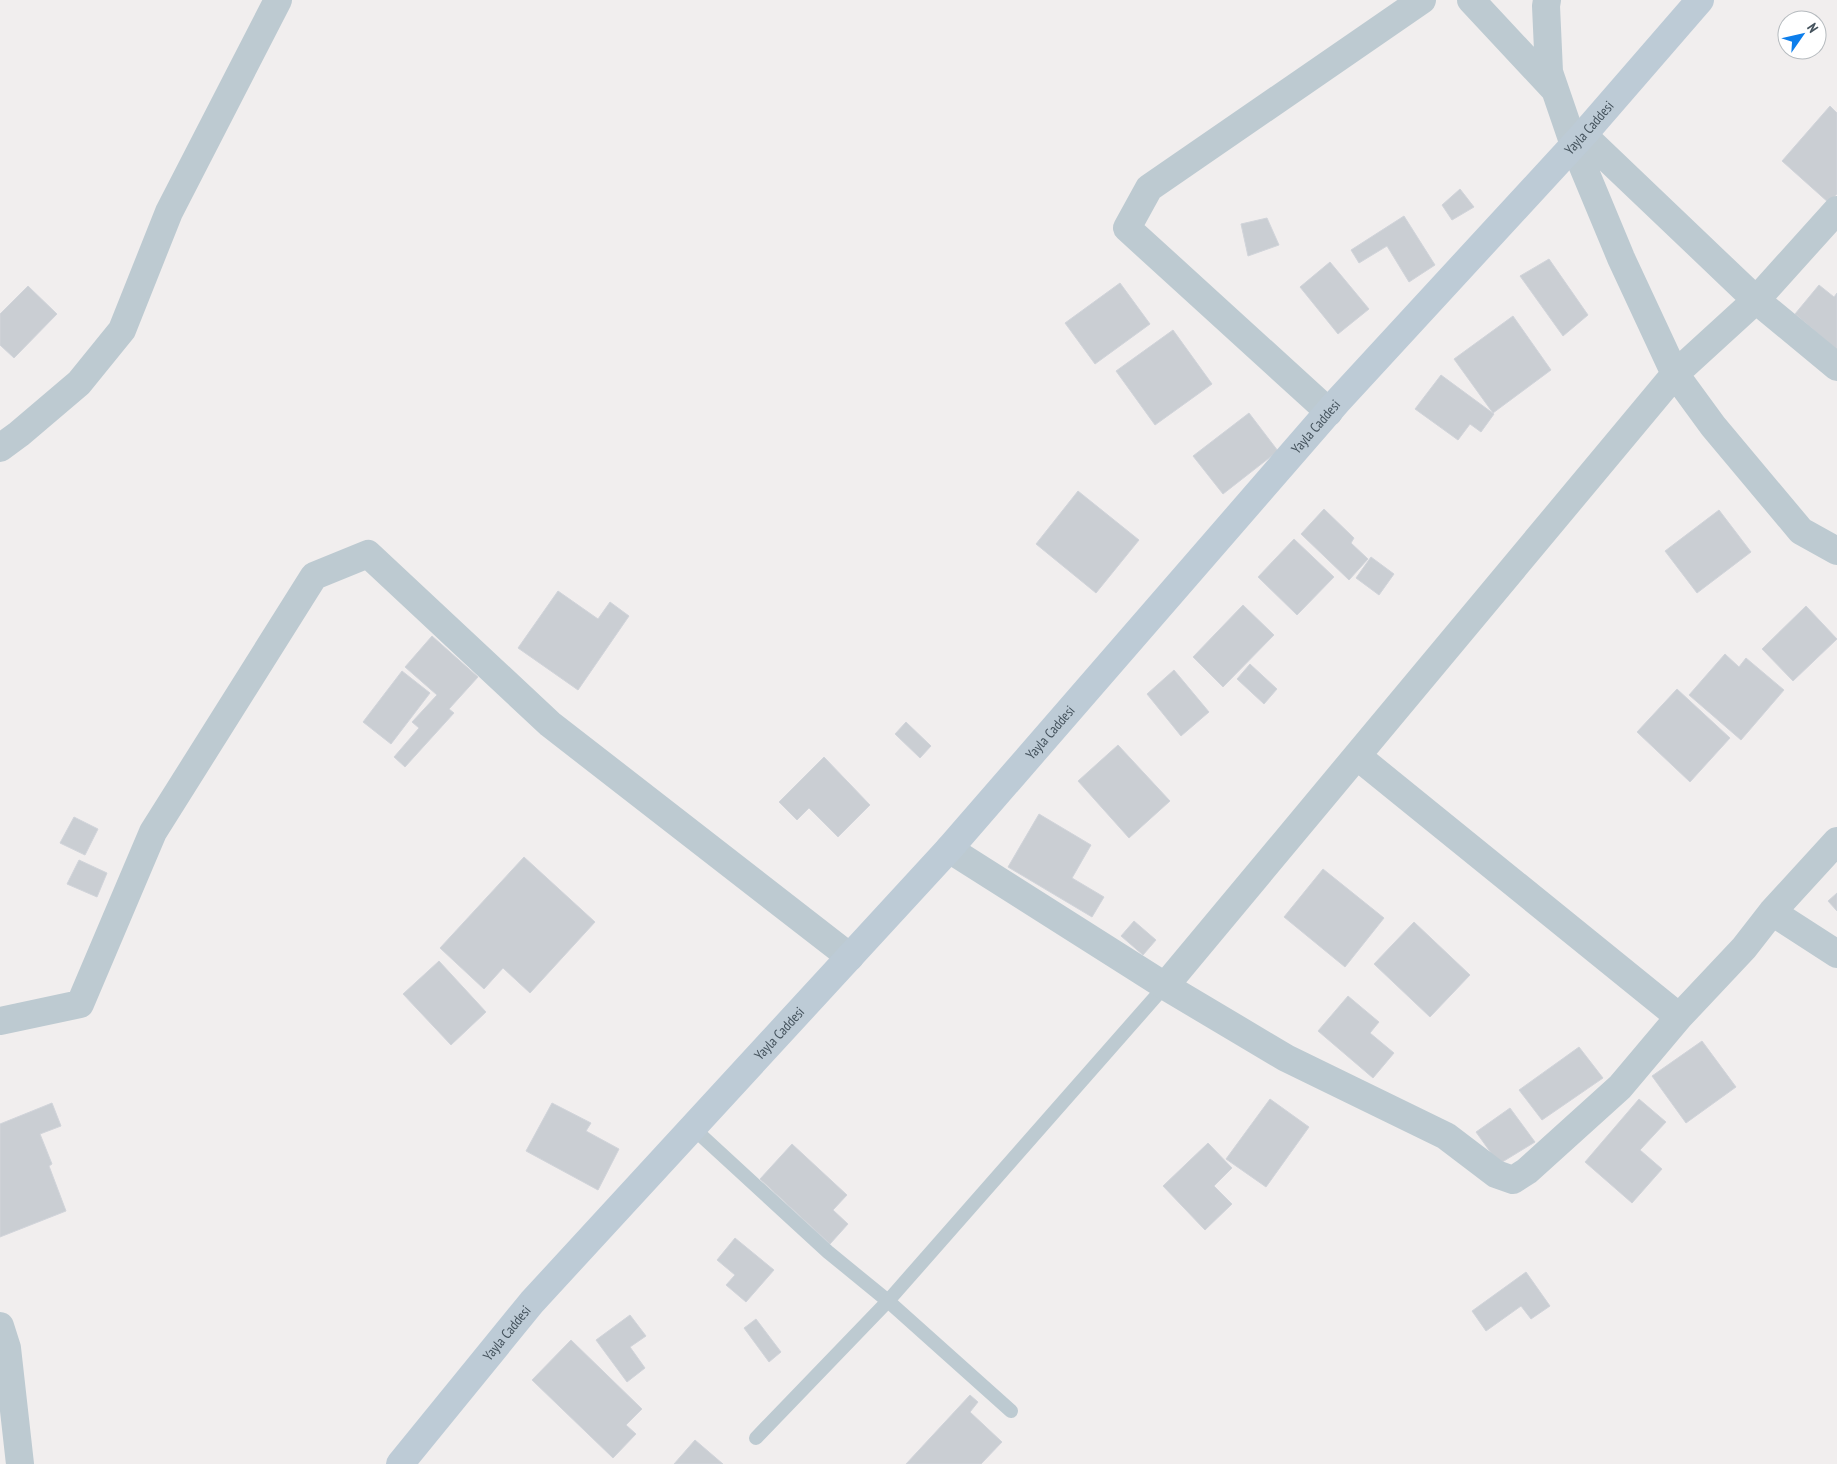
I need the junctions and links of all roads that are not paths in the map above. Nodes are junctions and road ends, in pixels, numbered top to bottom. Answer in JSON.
{"nodes":[{"id":1,"x":278,"y":0,"type":"edge"},
{"id":2,"x":1422,"y":0,"type":"edge"},
{"id":3,"x":1471,"y":0,"type":"edge"},
{"id":4,"x":1548,"y":0,"type":"edge"},
{"id":5,"x":1700,"y":0,"type":"edge"},
{"id":6,"x":1555,"y":91,"type":"junction"},
{"id":7,"x":1578,"y":140,"type":"junction"},
{"id":8,"x":1837,"y":210,"type":"edge"},
{"id":9,"x":1756,"y":300,"type":"junction"},
{"id":10,"x":1837,"y":367,"type":"edge"},
{"id":11,"x":1675,"y":374,"type":"junction"},
{"id":12,"x":1329,"y":412,"type":"junction"},
{"id":13,"x":0,"y":448,"type":"edge"},
{"id":14,"x":1837,"y":551,"type":"edge"},
{"id":15,"x":1357,"y":756,"type":"junction"},
{"id":16,"x":1837,"y":842,"type":"edge"},
{"id":17,"x":949,"y":849,"type":"junction"},
{"id":18,"x":1772,"y":912,"type":"junction"},
{"id":19,"x":1837,"y":954,"type":"edge"},
{"id":20,"x":850,"y":957,"type":"junction"},
{"id":21,"x":1165,"y":986,"type":"junction"},
{"id":22,"x":1678,"y":1017,"type":"junction"},
{"id":23,"x":0,"y":1021,"type":"edge"},
{"id":24,"x":693,"y":1128,"type":"junction"},
{"id":25,"x":888,"y":1302,"type":"junction"},
{"id":26,"x":0,"y":1326,"type":"edge"},
{"id":27,"x":1011,"y":1411,"type":"dead end"},
{"id":28,"x":756,"y":1438,"type":"dead end"},
{"id":29,"x":20,"y":1464,"type":"edge"},
{"id":30,"x":400,"y":1464,"type":"edge"}],
"edges":[{"from":1,"to":13,"type":"street"},
{"from":2,"to":12,"type":"street"},
{"from":3,"to":6,"type":"street"},
{"from":4,"to":6,"type":"street"},
{"from":5,"to":7,"type":"street","name":"Yayla Caddesi"},
{"from":6,"to":7,"type":"street"},
{"from":7,"to":9,"type":"street"},
{"from":7,"to":11,"type":"street"},
{"from":7,"to":12,"type":"street","name":"Yayla Caddesi"},
{"from":8,"to":9,"type":"street"},
{"from":9,"to":10,"type":"street"},
{"from":9,"to":11,"type":"street"},
{"from":11,"to":14,"type":"street"},
{"from":11,"to":15,"type":"street"},
{"from":12,"to":17,"type":"street","name":"Yayla Caddesi"},
{"from":15,"to":21,"type":"street"},
{"from":15,"to":22,"type":"street"},
{"from":16,"to":18,"type":"street"},
{"from":17,"to":20,"type":"street","name":"Yayla Caddesi"},
{"from":17,"to":21,"type":"street"},
{"from":18,"to":19,"type":"street"},
{"from":18,"to":22,"type":"street"},
{"from":20,"to":23,"type":"street"},
{"from":20,"to":24,"type":"street","name":"Yayla Caddesi"},
{"from":21,"to":22,"type":"street"},
{"from":21,"to":25,"type":"lane"},
{"from":24,"to":25,"type":"lane"},
{"from":24,"to":30,"type":"street","name":"Yayla Caddesi"},
{"from":25,"to":27,"type":"lane"},
{"from":25,"to":28,"type":"lane"},
{"from":26,"to":29,"type":"street"}]}
